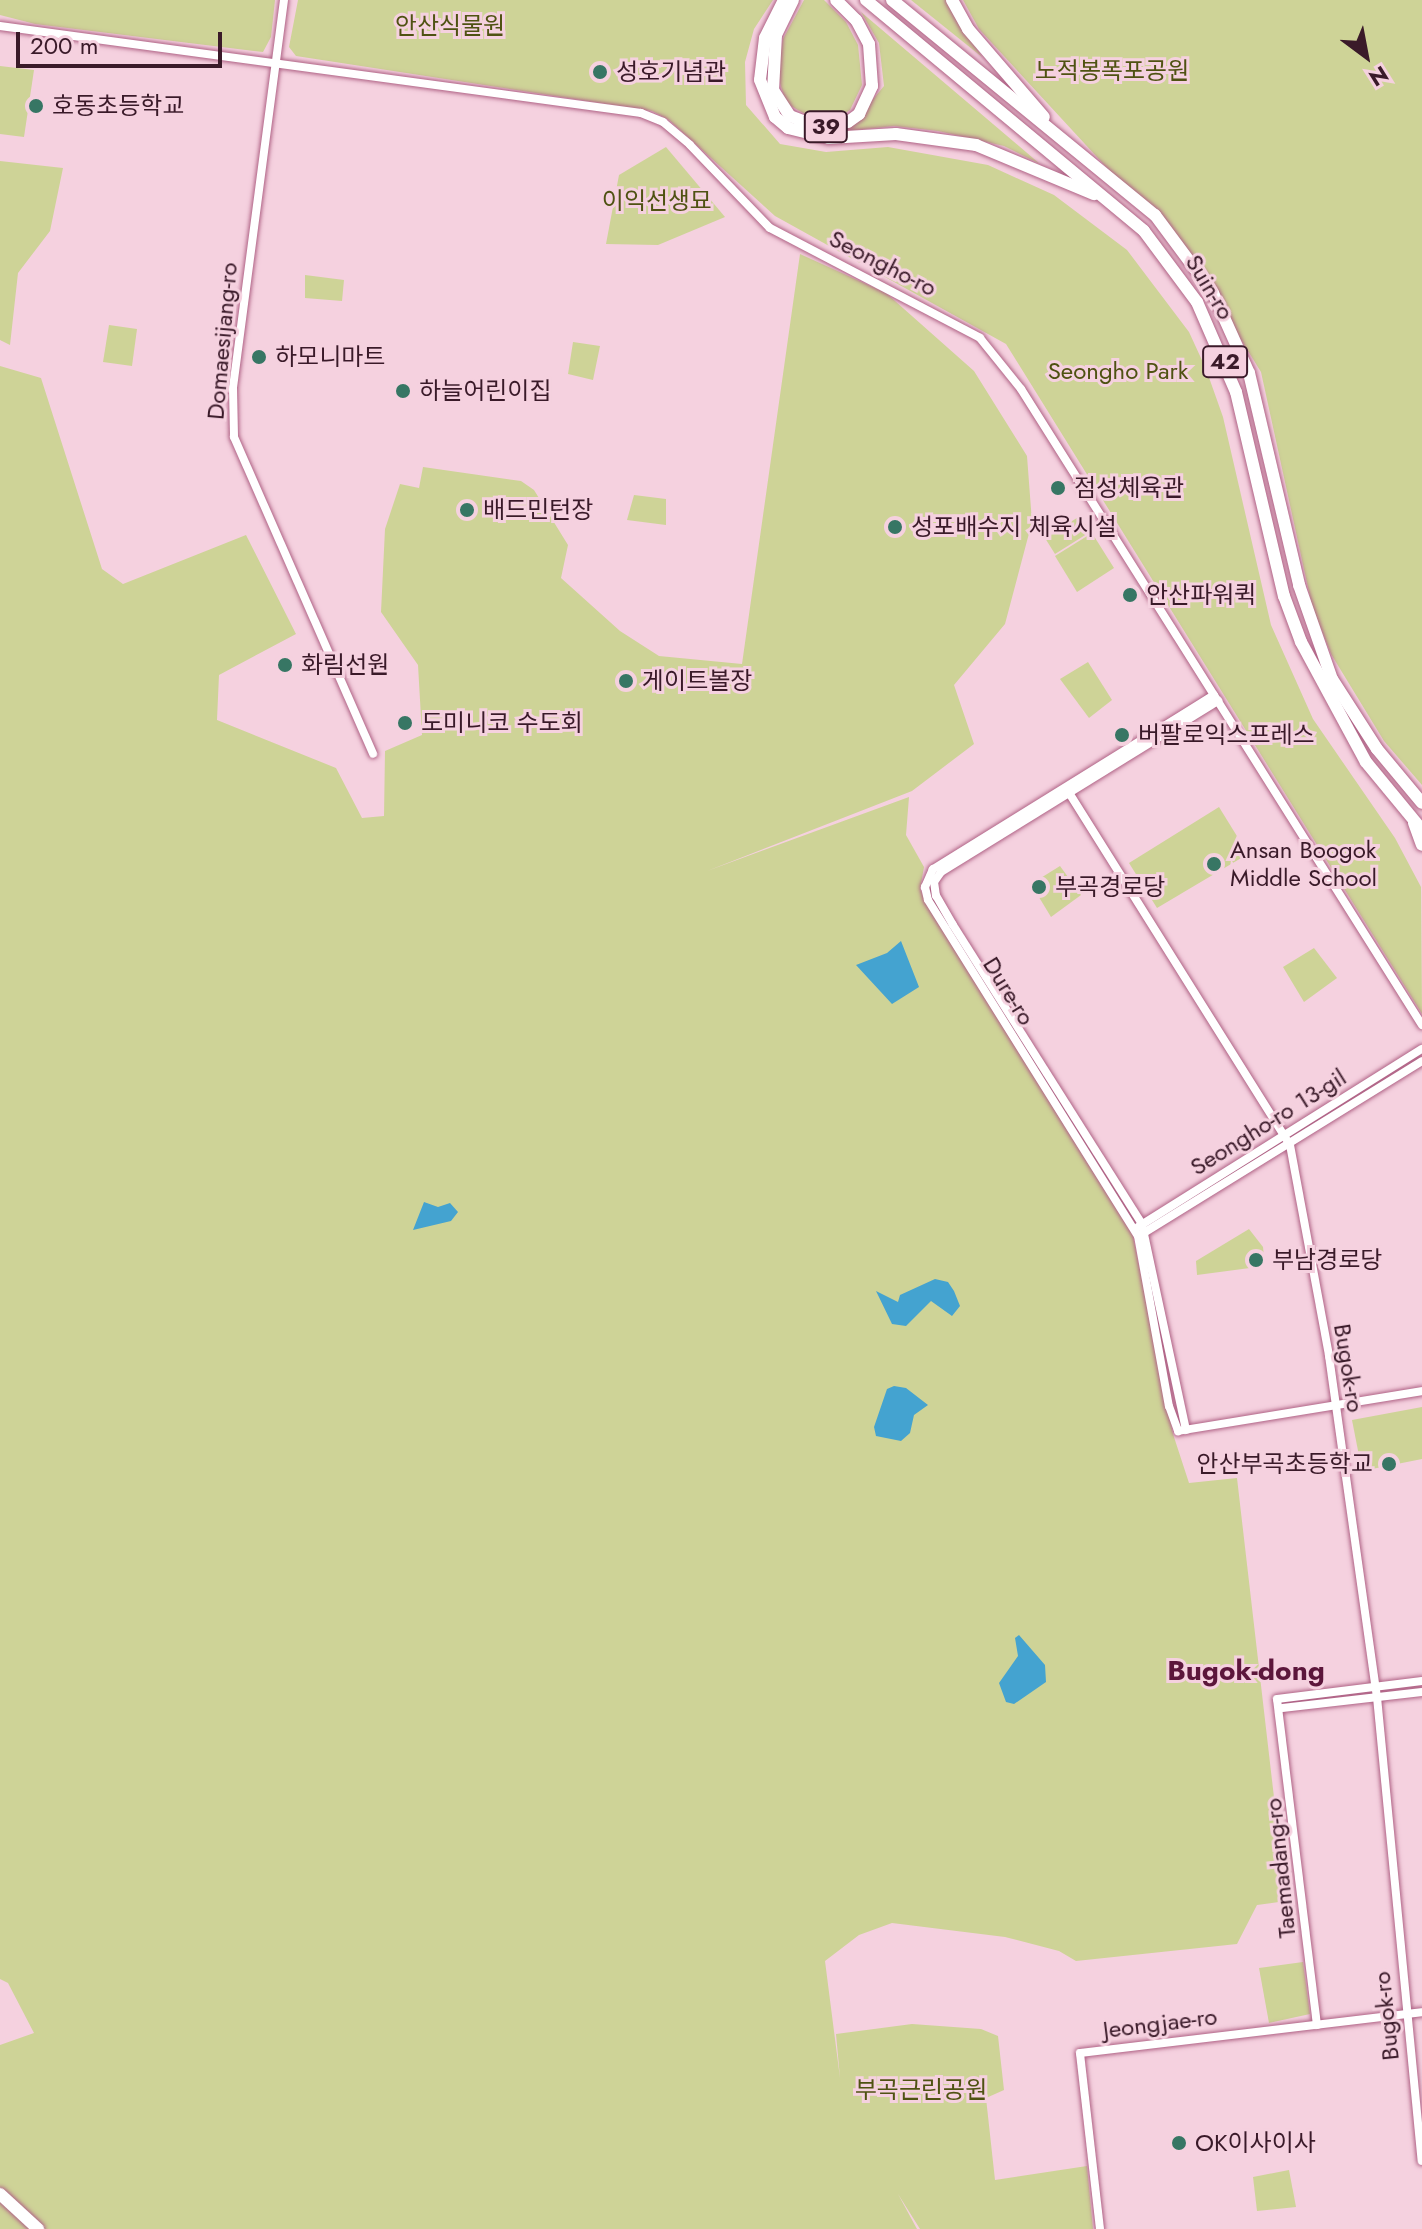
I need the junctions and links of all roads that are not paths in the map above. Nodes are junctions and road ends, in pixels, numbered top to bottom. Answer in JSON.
{"nodes":[{"id":1,"x":284,"y":0,"type":"edge"},
{"id":2,"x":784,"y":0,"type":"edge"},
{"id":3,"x":793,"y":0,"type":"edge"},
{"id":4,"x":836,"y":0,"type":"edge"},
{"id":5,"x":866,"y":0,"type":"edge"},
{"id":6,"x":892,"y":0,"type":"edge"},
{"id":7,"x":952,"y":0,"type":"edge"},
{"id":8,"x":0,"y":26,"type":"edge"},
{"id":9,"x":276,"y":65,"type":"junction"},
{"id":10,"x":1060,"y":135,"type":"junction"},
{"id":11,"x":1108,"y":200,"type":"junction"},
{"id":12,"x":1216,"y":698,"type":"junction"},
{"id":13,"x":373,"y":754,"type":"dead end"},
{"id":14,"x":1068,"y":791,"type":"junction"},
{"id":15,"x":1422,"y":803,"type":"edge"},
{"id":16,"x":1412,"y":816,"type":"junction"},
{"id":17,"x":1422,"y":830,"type":"edge"},
{"id":18,"x":1422,"y":845,"type":"edge"},
{"id":19,"x":1422,"y":1025,"type":"edge"},
{"id":20,"x":1422,"y":1049,"type":"edge"},
{"id":21,"x":1422,"y":1061,"type":"edge"},
{"id":22,"x":1286,"y":1135,"type":"junction"},
{"id":23,"x":1290,"y":1145,"type":"junction"},
{"id":24,"x":1140,"y":1230,"type":"junction"},
{"id":25,"x":1422,"y":1391,"type":"edge"},
{"id":26,"x":1336,"y":1407,"type":"junction"},
{"id":27,"x":1422,"y":1681,"type":"edge"},
{"id":28,"x":1376,"y":1692,"type":"junction"},
{"id":29,"x":1422,"y":1692,"type":"edge"},
{"id":30,"x":1282,"y":1708,"type":"junction"},
{"id":31,"x":1422,"y":2012,"type":"edge"},
{"id":32,"x":1405,"y":2014,"type":"junction"},
{"id":33,"x":1317,"y":2025,"type":"junction"},
{"id":34,"x":1422,"y":2161,"type":"edge"},
{"id":35,"x":0,"y":2194,"type":"edge"},
{"id":36,"x":38,"y":2229,"type":"edge"},
{"id":37,"x":1100,"y":2229,"type":"edge"}],
"edges":[{"from":1,"to":9,"type":"street","name":"Domaesijang-ro"},
{"from":2,"to":11,"type":"highway"},
{"from":3,"to":4,"type":"highway","number":"39"},
{"from":5,"to":11,"type":"highway","name":"Suin-ro","number":"42"},
{"from":6,"to":10,"type":"highway","name":"Suin-ro","number":"42"},
{"from":7,"to":10,"type":"highway"},
{"from":8,"to":9,"type":"street","name":"Seongho-ro"},
{"from":9,"to":12,"type":"street","name":"Seongho-ro"},
{"from":9,"to":13,"type":"street","name":"Domaesijang-ro"},
{"from":10,"to":15,"type":"highway","name":"Suin-ro","number":"42"},
{"from":11,"to":16,"type":"highway","name":"Suin-ro","number":"42"},
{"from":12,"to":14,"type":"street","name":"Dure-ro"},
{"from":12,"to":19,"type":"street","name":"Seongho-ro"},
{"from":14,"to":22,"type":"street","name":"Bugok-ro"},
{"from":14,"to":24,"type":"street","name":"Dure-ro"},
{"from":16,"to":17,"type":"highway","name":"Suin-ro","number":"42"},
{"from":16,"to":18,"type":"highway"},
{"from":20,"to":22,"type":"street","name":"Seongho-ro 13-gil"},
{"from":21,"to":23,"type":"street","name":"Seongho-ro 13-gil"},
{"from":22,"to":23,"type":"street","name":"Bugok-ro"},
{"from":22,"to":24,"type":"street","name":"Seongho-ro 13-gil"},
{"from":23,"to":24,"type":"street","name":"Seongho-ro 13-gil"},
{"from":23,"to":26,"type":"street","name":"Bugok-ro"},
{"from":24,"to":26,"type":"street","name":"Dure-ro"},
{"from":25,"to":26,"type":"street","name":"Dure-ro"},
{"from":26,"to":28,"type":"street","name":"Bugok-ro"},
{"from":27,"to":28,"type":"street","name":"Taemadang-ro"},
{"from":28,"to":29,"type":"street","name":"Taemadang-ro"},
{"from":28,"to":30,"type":"street","name":"Taemadang-ro"},
{"from":28,"to":30,"type":"street","name":"Taemadang-ro"},
{"from":28,"to":32,"type":"street","name":"Bugok-ro"},
{"from":30,"to":33,"type":"street","name":"Taemadang-ro"},
{"from":31,"to":32,"type":"street","name":"Jeongjae-ro"},
{"from":32,"to":33,"type":"street","name":"Jeongjae-ro"},
{"from":32,"to":34,"type":"street","name":"Bugok-ro"},
{"from":33,"to":37,"type":"street","name":"Jeongjae-ro"},
{"from":35,"to":36,"type":"highway"}]}
